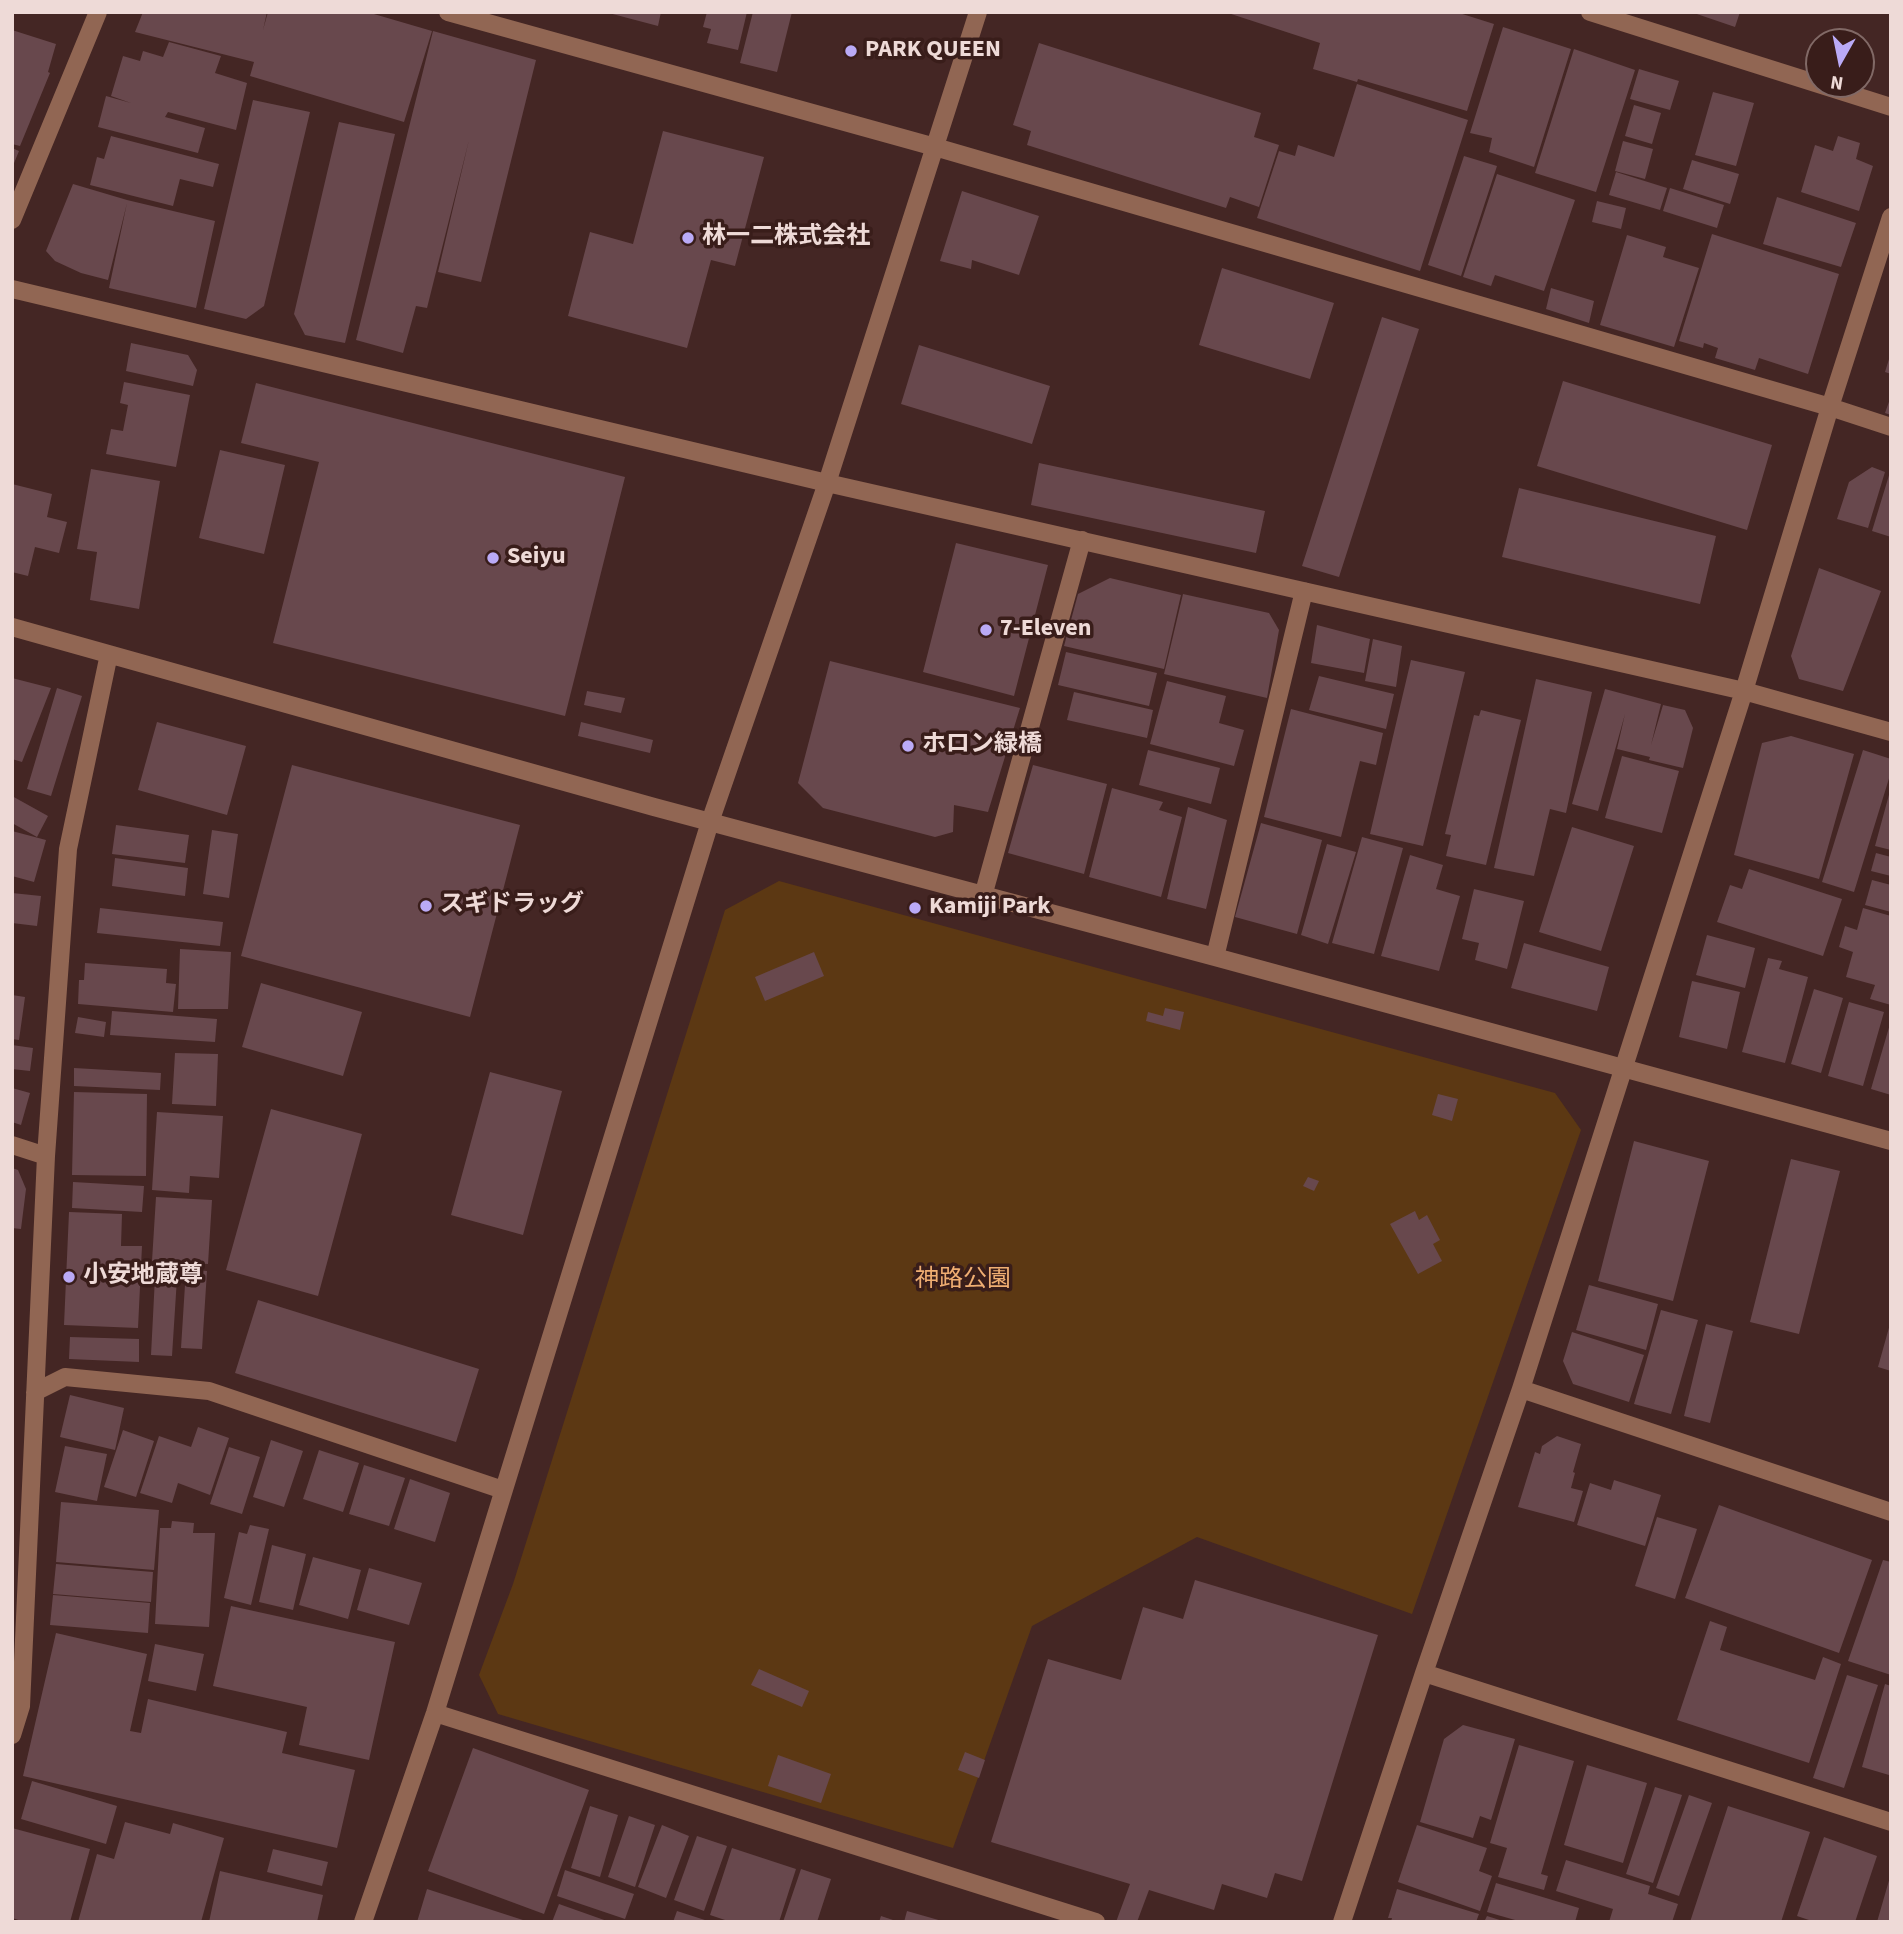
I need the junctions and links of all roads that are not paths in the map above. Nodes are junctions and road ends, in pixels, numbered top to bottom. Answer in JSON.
{"nodes":[{"id":1,"x":98,"y":12,"type":"edge"},
{"id":2,"x":448,"y":12,"type":"edge"},
{"id":3,"x":978,"y":12,"type":"edge"},
{"id":4,"x":1590,"y":12,"type":"edge"},
{"id":5,"x":1891,"y":107,"type":"edge"},
{"id":6,"x":935,"y":147,"type":"junction"},
{"id":7,"x":1891,"y":217,"type":"edge"},
{"id":8,"x":12,"y":220,"type":"edge"},
{"id":9,"x":12,"y":289,"type":"edge"},
{"id":10,"x":1830,"y":407,"type":"junction"},
{"id":11,"x":1891,"y":427,"type":"edge"},
{"id":12,"x":827,"y":483,"type":"junction"},
{"id":13,"x":1083,"y":540,"type":"junction"},
{"id":14,"x":1304,"y":591,"type":"junction"},
{"id":15,"x":12,"y":627,"type":"edge"},
{"id":16,"x":109,"y":654,"type":"junction"},
{"id":17,"x":1744,"y":691,"type":"junction"},
{"id":18,"x":1891,"y":732,"type":"edge"},
{"id":19,"x":710,"y":822,"type":"junction"},
{"id":20,"x":983,"y":896,"type":"junction"},
{"id":21,"x":1215,"y":957,"type":"junction"},
{"id":22,"x":1623,"y":1069,"type":"junction"},
{"id":23,"x":1891,"y":1141,"type":"edge"},
{"id":24,"x":12,"y":1145,"type":"edge"},
{"id":25,"x":46,"y":1156,"type":"junction"},
{"id":26,"x":1521,"y":1389,"type":"junction"},
{"id":27,"x":35,"y":1392,"type":"junction"},
{"id":28,"x":503,"y":1490,"type":"junction"},
{"id":29,"x":1891,"y":1512,"type":"edge"},
{"id":30,"x":1424,"y":1673,"type":"junction"},
{"id":31,"x":435,"y":1713,"type":"junction"},
{"id":32,"x":12,"y":1735,"type":"edge"},
{"id":33,"x":1891,"y":1822,"type":"edge"},
{"id":34,"x":363,"y":1922,"type":"edge"},
{"id":35,"x":1096,"y":1922,"type":"edge"},
{"id":36,"x":1342,"y":1922,"type":"edge"}],
"edges":[{"from":1,"to":8,"type":"street"},
{"from":2,"to":6,"type":"street"},
{"from":3,"to":6,"type":"street"},
{"from":4,"to":5,"type":"street"},
{"from":6,"to":10,"type":"street"},
{"from":6,"to":12,"type":"street"},
{"from":7,"to":10,"type":"street"},
{"from":9,"to":12,"type":"street"},
{"from":10,"to":11,"type":"street"},
{"from":10,"to":17,"type":"street"},
{"from":12,"to":13,"type":"street"},
{"from":12,"to":19,"type":"street"},
{"from":13,"to":14,"type":"street"},
{"from":13,"to":20,"type":"street"},
{"from":14,"to":17,"type":"street"},
{"from":14,"to":21,"type":"street"},
{"from":15,"to":16,"type":"street"},
{"from":16,"to":19,"type":"street"},
{"from":16,"to":25,"type":"street"},
{"from":17,"to":18,"type":"street"},
{"from":17,"to":22,"type":"street"},
{"from":19,"to":20,"type":"street"},
{"from":19,"to":28,"type":"street"},
{"from":20,"to":21,"type":"street"},
{"from":21,"to":22,"type":"street"},
{"from":22,"to":23,"type":"street"},
{"from":22,"to":26,"type":"street"},
{"from":24,"to":25,"type":"street"},
{"from":25,"to":27,"type":"street"},
{"from":26,"to":29,"type":"street"},
{"from":26,"to":30,"type":"street"},
{"from":27,"to":28,"type":"street"},
{"from":27,"to":32,"type":"street"},
{"from":28,"to":31,"type":"street"},
{"from":30,"to":33,"type":"street"},
{"from":30,"to":36,"type":"street"},
{"from":31,"to":34,"type":"street"},
{"from":31,"to":35,"type":"street"}]}
